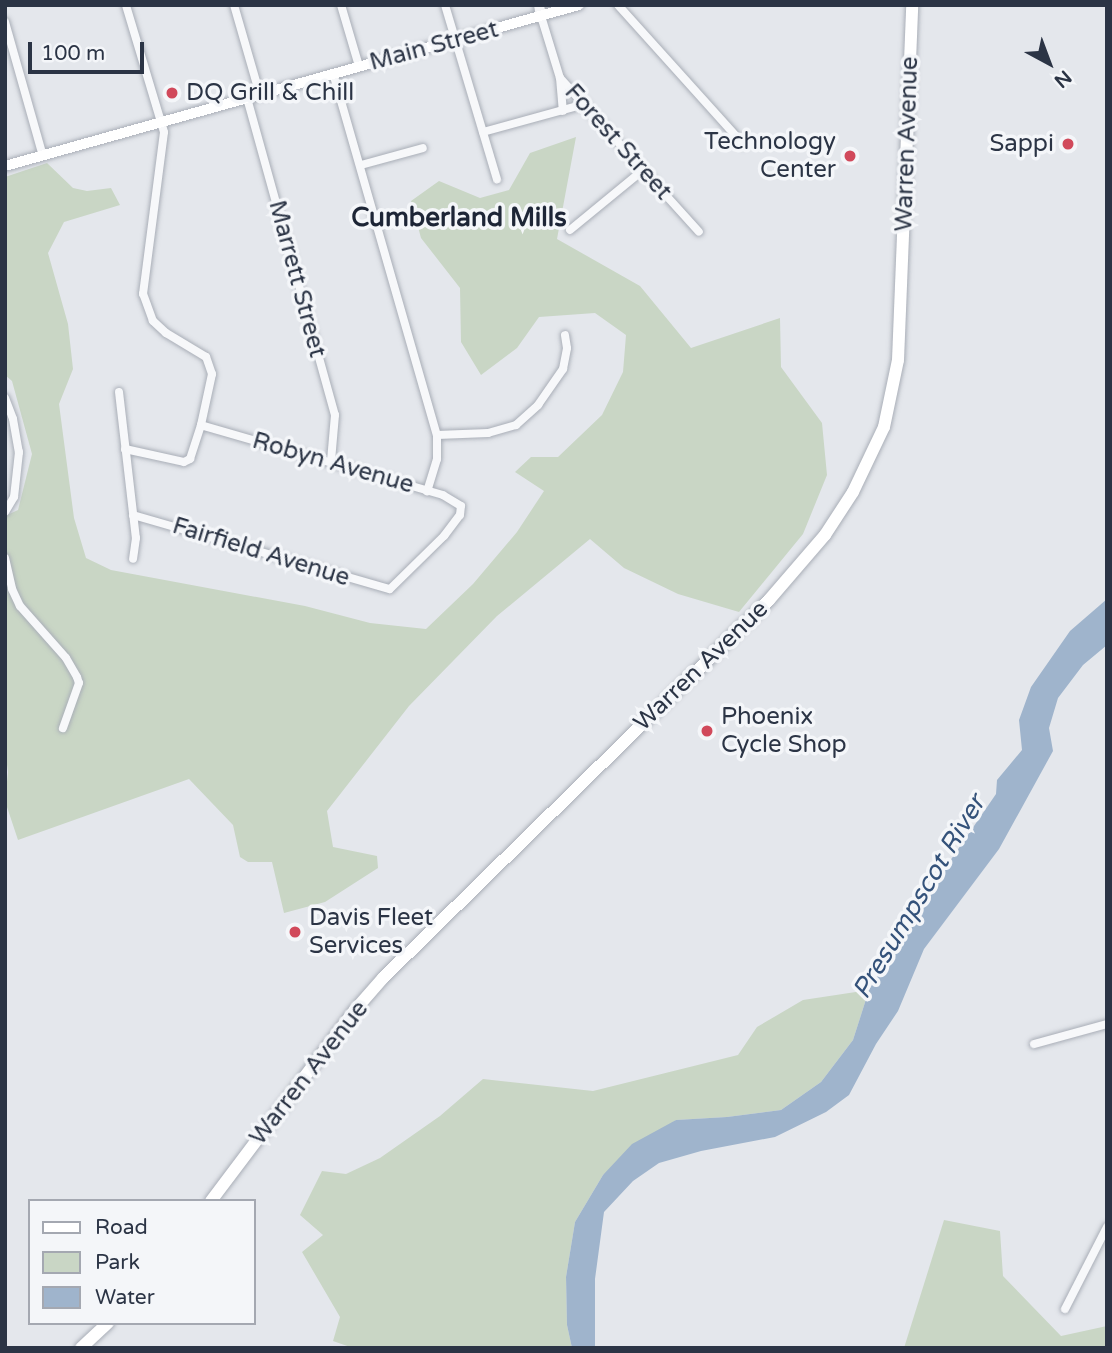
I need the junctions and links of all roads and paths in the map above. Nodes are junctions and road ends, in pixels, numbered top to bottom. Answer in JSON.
{"nodes":[{"id":1,"x":126,"y":5,"type":"edge"},
{"id":2,"x":234,"y":5,"type":"edge"},
{"id":3,"x":341,"y":5,"type":"edge"},
{"id":4,"x":446,"y":5,"type":"edge"},
{"id":5,"x":579,"y":5,"type":"edge"},
{"id":6,"x":618,"y":5,"type":"edge"},
{"id":7,"x":912,"y":5,"type":"edge"},
{"id":8,"x":540,"y":11,"type":"edge"},
{"id":9,"x":5,"y":22,"type":"edge"},
{"id":10,"x":456,"y":40,"type":"junction"},
{"id":11,"x":359,"y":66,"type":"junction"},
{"id":12,"x":333,"y":73,"type":"junction"},
{"id":13,"x":561,"y":78,"type":"junction"},
{"id":14,"x":260,"y":95,"type":"junction"},
{"id":15,"x":247,"y":98,"type":"junction"},
{"id":16,"x":585,"y":104,"type":"junction"},
{"id":17,"x":563,"y":111,"type":"junction"},
{"id":18,"x":160,"y":121,"type":"junction"},
{"id":19,"x":483,"y":132,"type":"junction"},
{"id":20,"x":743,"y":144,"type":"dead end"},
{"id":21,"x":423,"y":148,"type":"dead end"},
{"id":22,"x":43,"y":156,"type":"junction"},
{"id":23,"x":361,"y":165,"type":"junction"},
{"id":24,"x":5,"y":166,"type":"edge"},
{"id":25,"x":643,"y":170,"type":"junction"},
{"id":26,"x":497,"y":179,"type":"dead end"},
{"id":27,"x":570,"y":230,"type":"dead end"},
{"id":28,"x":699,"y":232,"type":"dead end"},
{"id":29,"x":565,"y":335,"type":"dead end"},
{"id":30,"x":119,"y":392,"type":"dead end"},
{"id":31,"x":5,"y":398,"type":"edge"},
{"id":32,"x":201,"y":425,"type":"junction"},
{"id":33,"x":437,"y":435,"type":"junction"},
{"id":34,"x":125,"y":449,"type":"junction"},
{"id":35,"x":331,"y":461,"type":"junction"},
{"id":36,"x":427,"y":491,"type":"junction"},
{"id":37,"x":5,"y":512,"type":"edge"},
{"id":38,"x":133,"y":515,"type":"junction"},
{"id":39,"x":5,"y":558,"type":"edge"},
{"id":40,"x":133,"y":559,"type":"dead end"},
{"id":41,"x":390,"y":589,"type":"joint"},
{"id":42,"x":63,"y":728,"type":"dead end"},
{"id":43,"x":1107,"y":1024,"type":"edge"},
{"id":44,"x":1034,"y":1044,"type":"dead end"},
{"id":45,"x":213,"y":1199,"type":"edge"},
{"id":46,"x":1107,"y":1227,"type":"edge"},
{"id":47,"x":1065,"y":1309,"type":"dead end"},
{"id":48,"x":106,"y":1325,"type":"edge"},
{"id":49,"x":80,"y":1348,"type":"edge"}],
"edges":[{"from":1,"to":18,"type":"street"},
{"from":2,"to":14,"type":"street"},
{"from":3,"to":11,"type":"street"},
{"from":4,"to":10,"type":"street"},
{"from":5,"to":8,"type":"main road","name":"Main Street"},
{"from":6,"to":20,"type":"street"},
{"from":7,"to":45,"type":"main road","name":"Warren Avenue"},
{"from":8,"to":10,"type":"main road","name":"Main Street"},
{"from":8,"to":13,"type":"street","name":"Forest Street"},
{"from":9,"to":22,"type":"street"},
{"from":10,"to":11,"type":"main road","name":"Main Street"},
{"from":10,"to":19,"type":"street"},
{"from":11,"to":12,"type":"main road","name":"Main Street"},
{"from":12,"to":14,"type":"main road","name":"Main Street"},
{"from":12,"to":23,"type":"street"},
{"from":13,"to":16,"type":"street","name":"Forest Street"},
{"from":13,"to":17,"type":"street"},
{"from":14,"to":15,"type":"main road","name":"Main Street"},
{"from":15,"to":18,"type":"main road","name":"Main Street"},
{"from":15,"to":35,"type":"street","name":"Marrett Street"},
{"from":16,"to":17,"type":"street"},
{"from":16,"to":25,"type":"street","name":"Forest Street"},
{"from":17,"to":19,"type":"street"},
{"from":18,"to":22,"type":"main road","name":"Main Street"},
{"from":18,"to":32,"type":"street"},
{"from":19,"to":26,"type":"street"},
{"from":21,"to":23,"type":"street"},
{"from":22,"to":24,"type":"main road","name":"Main Street"},
{"from":23,"to":33,"type":"street"},
{"from":25,"to":27,"type":"street"},
{"from":25,"to":28,"type":"street","name":"Forest Street"},
{"from":29,"to":33,"type":"street"},
{"from":30,"to":34,"type":"street"},
{"from":31,"to":37,"type":"street"},
{"from":32,"to":34,"type":"street"},
{"from":32,"to":35,"type":"street","name":"Robyn Avenue"},
{"from":33,"to":36,"type":"street"},
{"from":34,"to":38,"type":"street"},
{"from":35,"to":36,"type":"street","name":"Robyn Avenue"},
{"from":36,"to":41,"type":"street","name":"Robyn Avenue"},
{"from":38,"to":40,"type":"street"},
{"from":38,"to":41,"type":"street","name":"Fairfield Avenue"},
{"from":39,"to":42,"type":"street"},
{"from":43,"to":44,"type":"street"},
{"from":46,"to":47,"type":"street"},
{"from":48,"to":49,"type":"main road"}]}
